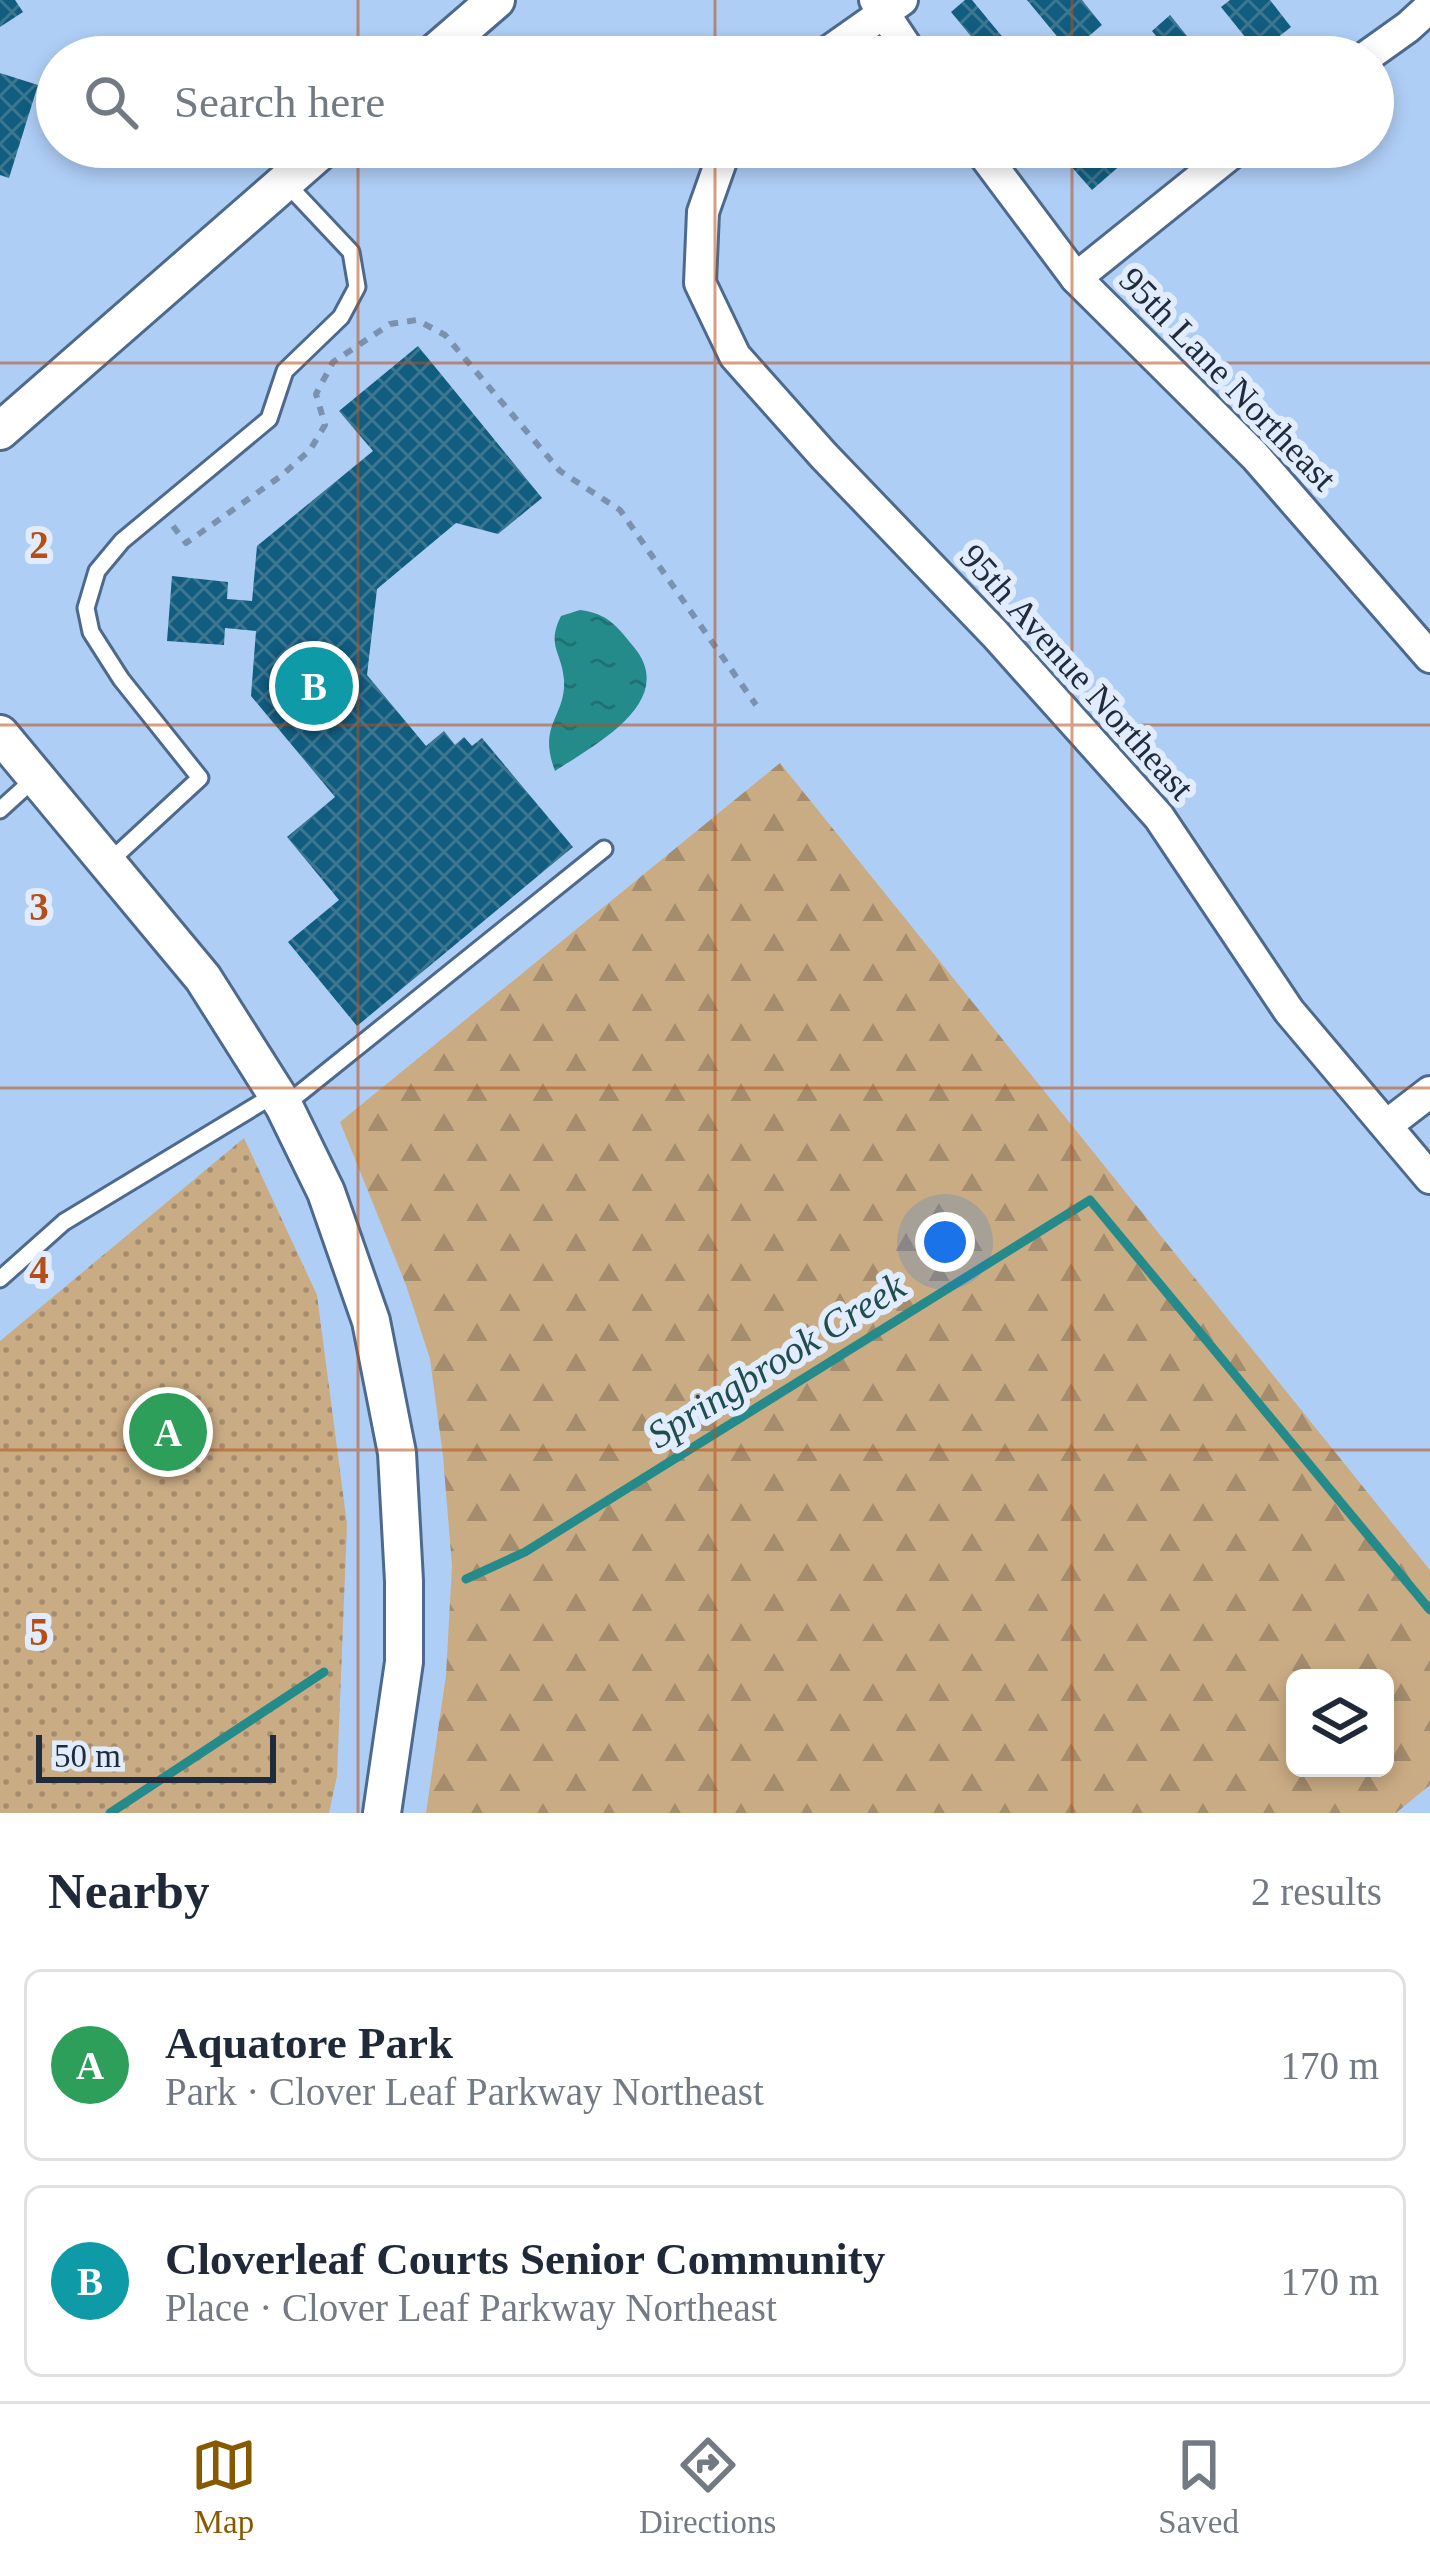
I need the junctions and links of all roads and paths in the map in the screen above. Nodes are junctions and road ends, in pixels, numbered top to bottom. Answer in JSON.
{"nodes":[{"id":1,"x":496,"y":0,"type":"edge"},
{"id":2,"x":887,"y":4,"type":"edge"},
{"id":3,"x":1430,"y":7,"type":"edge"},
{"id":4,"x":454,"y":36,"type":"edge"},
{"id":5,"x":847,"y":36,"type":"edge"},
{"id":6,"x":903,"y":36,"type":"edge"},
{"id":7,"x":1394,"y":37,"type":"edge"},
{"id":8,"x":300,"y":168,"type":"edge"},
{"id":9,"x":719,"y":168,"type":"edge"},
{"id":10,"x":994,"y":168,"type":"edge"},
{"id":11,"x":1213,"y":168,"type":"edge"},
{"id":12,"x":284,"y":182,"type":"junction"},
{"id":13,"x":1076,"y":278,"type":"junction"},
{"id":14,"x":0,"y":431,"type":"edge"},
{"id":15,"x":160,"y":509,"type":"junction"},
{"id":16,"x":1430,"y":657,"type":"edge"},
{"id":17,"x":756,"y":705,"type":"dead end"},
{"id":18,"x":0,"y":734,"type":"edge"},
{"id":19,"x":36,"y":777,"type":"junction"},
{"id":20,"x":0,"y":810,"type":"edge"},
{"id":21,"x":604,"y":850,"type":"dead end"},
{"id":22,"x":109,"y":862,"type":"junction"},
{"id":23,"x":1430,"y":1091,"type":"edge"},
{"id":24,"x":280,"y":1100,"type":"junction"},
{"id":25,"x":1387,"y":1125,"type":"junction"},
{"id":26,"x":1430,"y":1178,"type":"edge"},
{"id":27,"x":0,"y":1279,"type":"edge"},
{"id":28,"x":382,"y":1813,"type":"edge"}],
"edges":[{"from":1,"to":4,"type":"street"},
{"from":2,"to":5,"type":"street"},
{"from":2,"to":6,"type":"street"},
{"from":3,"to":7,"type":"street"},
{"from":8,"to":12,"type":"street"},
{"from":9,"to":25,"type":"street","name":"95th Avenue Northeast"},
{"from":10,"to":13,"type":"street","name":"95th Lane Northeast"},
{"from":11,"to":13,"type":"street"},
{"from":12,"to":14,"type":"street"},
{"from":12,"to":15,"type":"lane"},
{"from":13,"to":16,"type":"street","name":"95th Lane Northeast"},
{"from":15,"to":17,"type":"path"},
{"from":15,"to":22,"type":"lane"},
{"from":18,"to":19,"type":"street"},
{"from":19,"to":20,"type":"lane"},
{"from":19,"to":22,"type":"street"},
{"from":21,"to":24,"type":"lane"},
{"from":22,"to":24,"type":"street"},
{"from":23,"to":25,"type":"street"},
{"from":24,"to":27,"type":"lane"},
{"from":24,"to":28,"type":"street"},
{"from":25,"to":26,"type":"street","name":"95th Avenue Northeast"}]}
